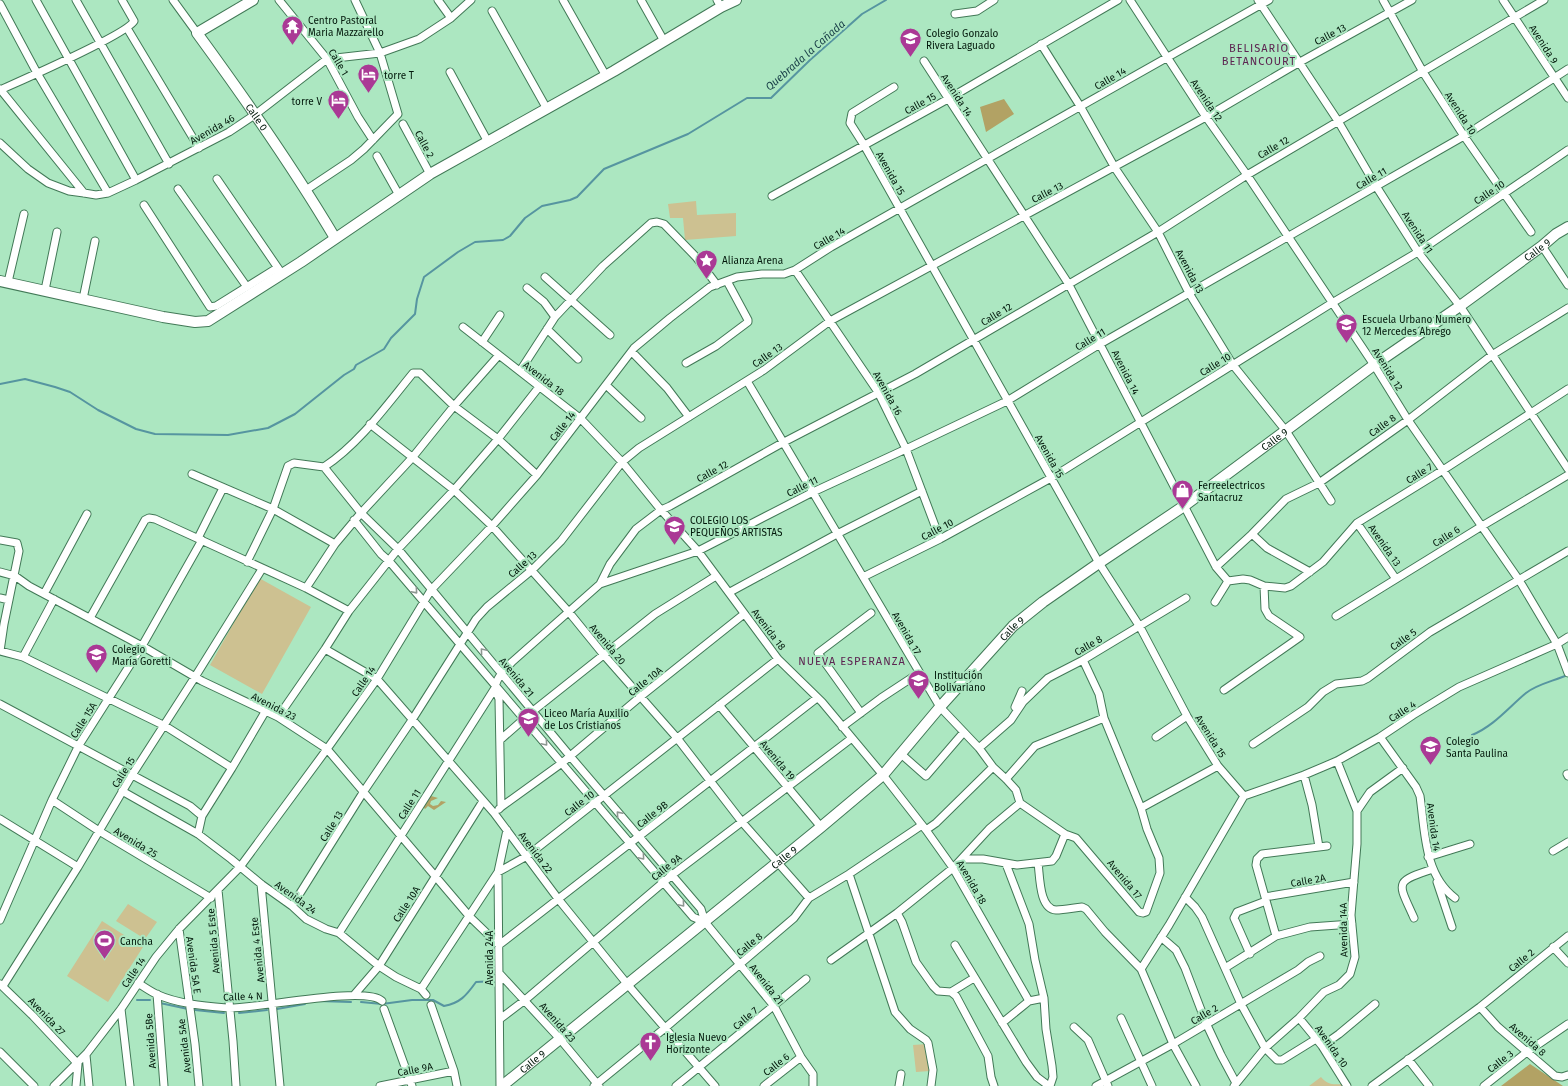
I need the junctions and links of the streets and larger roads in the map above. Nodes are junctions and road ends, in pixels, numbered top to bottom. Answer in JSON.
{"nodes":[{"id":1,"x":36,"y":0,"type":"edge"},
{"id":2,"x":76,"y":0,"type":"edge"},
{"id":3,"x":122,"y":0,"type":"edge"},
{"id":4,"x":173,"y":0,"type":"edge"},
{"id":5,"x":253,"y":0,"type":"edge"},
{"id":6,"x":279,"y":0,"type":"edge"},
{"id":7,"x":355,"y":0,"type":"edge"},
{"id":8,"x":438,"y":0,"type":"edge"},
{"id":9,"x":471,"y":0,"type":"edge"},
{"id":10,"x":563,"y":0,"type":"edge"},
{"id":11,"x":641,"y":0,"type":"edge"},
{"id":12,"x":736,"y":0,"type":"edge"},
{"id":13,"x":994,"y":0,"type":"edge"},
{"id":14,"x":1118,"y":0,"type":"edge"},
{"id":15,"x":1130,"y":0,"type":"edge"},
{"id":16,"x":1269,"y":0,"type":"edge"},
{"id":17,"x":1383,"y":0,"type":"edge"},
{"id":18,"x":1412,"y":0,"type":"edge"},
{"id":19,"x":1503,"y":0,"type":"edge"},
{"id":20,"x":1544,"y":0,"type":"edge"},
{"id":21,"x":1260,"y":2,"type":"edge"},
{"id":22,"x":0,"y":4,"type":"edge"},
{"id":23,"x":719,"y":4,"type":"edge"},
{"id":24,"x":492,"y":11,"type":"dead end"},
{"id":25,"x":1390,"y":12,"type":"junction"},
{"id":26,"x":956,"y":14,"type":"dead end"},
{"id":27,"x":451,"y":18,"type":"junction"},
{"id":28,"x":1515,"y":18,"type":"junction"},
{"id":29,"x":127,"y":28,"type":"junction"},
{"id":30,"x":197,"y":33,"type":"junction"},
{"id":31,"x":664,"y":41,"type":"junction"},
{"id":32,"x":100,"y":43,"type":"junction"},
{"id":33,"x":1041,"y":44,"type":"junction"},
{"id":34,"x":380,"y":53,"type":"junction"},
{"id":35,"x":1167,"y":57,"type":"junction"},
{"id":36,"x":68,"y":58,"type":"junction"},
{"id":37,"x":327,"y":60,"type":"junction"},
{"id":38,"x":924,"y":62,"type":"dead end"},
{"id":39,"x":1300,"y":62,"type":"junction"},
{"id":40,"x":1568,"y":69,"type":"edge"},
{"id":41,"x":450,"y":72,"type":"dead end"},
{"id":42,"x":1424,"y":72,"type":"junction"},
{"id":43,"x":37,"y":73,"type":"junction"},
{"id":44,"x":606,"y":76,"type":"junction"},
{"id":45,"x":1554,"y":77,"type":"junction"},
{"id":46,"x":894,"y":87,"type":"dead end"},
{"id":47,"x":0,"y":90,"type":"edge"},
{"id":48,"x":1568,"y":98,"type":"edge"},
{"id":49,"x":948,"y":99,"type":"junction"},
{"id":50,"x":1080,"y":106,"type":"junction"},
{"id":51,"x":547,"y":109,"type":"junction"},
{"id":52,"x":256,"y":114,"type":"junction"},
{"id":53,"x":1206,"y":117,"type":"junction"},
{"id":54,"x":1338,"y":121,"type":"junction"},
{"id":55,"x":403,"y":124,"type":"dead end"},
{"id":56,"x":1464,"y":136,"type":"junction"},
{"id":57,"x":373,"y":140,"type":"junction"},
{"id":58,"x":488,"y":142,"type":"junction"},
{"id":59,"x":0,"y":143,"type":"edge"},
{"id":60,"x":864,"y":145,"type":"junction"},
{"id":61,"x":199,"y":148,"type":"junction"},
{"id":62,"x":1568,"y":150,"type":"edge"},
{"id":63,"x":377,"y":156,"type":"dead end"},
{"id":64,"x":988,"y":160,"type":"junction"},
{"id":65,"x":169,"y":164,"type":"junction"},
{"id":66,"x":1115,"y":168,"type":"junction"},
{"id":67,"x":430,"y":174,"type":"junction"},
{"id":68,"x":1247,"y":174,"type":"junction"},
{"id":69,"x":217,"y":178,"type":"dead end"},
{"id":70,"x":136,"y":180,"type":"junction"},
{"id":71,"x":1376,"y":186,"type":"junction"},
{"id":72,"x":178,"y":189,"type":"dead end"},
{"id":73,"x":306,"y":190,"type":"junction"},
{"id":74,"x":84,"y":193,"type":"junction"},
{"id":75,"x":108,"y":193,"type":"junction"},
{"id":76,"x":1504,"y":193,"type":"junction"},
{"id":77,"x":400,"y":195,"type":"junction"},
{"id":78,"x":772,"y":196,"type":"dead end"},
{"id":79,"x":144,"y":205,"type":"dead end"},
{"id":80,"x":900,"y":209,"type":"junction"},
{"id":81,"x":24,"y":214,"type":"dead end"},
{"id":82,"x":1024,"y":215,"type":"junction"},
{"id":83,"x":1568,"y":227,"type":"edge"},
{"id":84,"x":57,"y":232,"type":"dead end"},
{"id":85,"x":1158,"y":232,"type":"junction"},
{"id":86,"x":1530,"y":232,"type":"dead end"},
{"id":87,"x":1288,"y":236,"type":"junction"},
{"id":88,"x":335,"y":238,"type":"junction"},
{"id":89,"x":95,"y":241,"type":"dead end"},
{"id":90,"x":1542,"y":246,"type":"junction"},
{"id":91,"x":1418,"y":252,"type":"junction"},
{"id":92,"x":932,"y":265,"type":"junction"},
{"id":93,"x":795,"y":270,"type":"junction"},
{"id":94,"x":280,"y":271,"type":"junction"},
{"id":95,"x":545,"y":277,"type":"dead end"},
{"id":96,"x":4,"y":281,"type":"edge"},
{"id":97,"x":727,"y":281,"type":"junction"},
{"id":98,"x":1068,"y":283,"type":"junction"},
{"id":99,"x":716,"y":285,"type":"junction"},
{"id":100,"x":1568,"y":285,"type":"edge"},
{"id":101,"x":247,"y":287,"type":"junction"},
{"id":102,"x":527,"y":288,"type":"dead end"},
{"id":103,"x":45,"y":290,"type":"junction"},
{"id":104,"x":1190,"y":293,"type":"junction"},
{"id":105,"x":83,"y":298,"type":"junction"},
{"id":106,"x":572,"y":300,"type":"junction"},
{"id":107,"x":1332,"y":303,"type":"junction"},
{"id":108,"x":1460,"y":306,"type":"junction"},
{"id":109,"x":1568,"y":308,"type":"edge"},
{"id":110,"x":500,"y":315,"type":"dead end"},
{"id":111,"x":555,"y":317,"type":"junction"},
{"id":112,"x":830,"y":321,"type":"junction"},
{"id":113,"x":463,"y":327,"type":"dead end"},
{"id":114,"x":547,"y":329,"type":"junction"},
{"id":115,"x":610,"y":335,"type":"dead end"},
{"id":116,"x":973,"y":339,"type":"junction"},
{"id":117,"x":482,"y":342,"type":"junction"},
{"id":118,"x":1100,"y":344,"type":"junction"},
{"id":119,"x":632,"y":352,"type":"junction"},
{"id":120,"x":499,"y":355,"type":"junction"},
{"id":121,"x":1492,"y":355,"type":"junction"},
{"id":122,"x":578,"y":359,"type":"dead end"},
{"id":123,"x":686,"y":363,"type":"dead end"},
{"id":124,"x":1233,"y":364,"type":"junction"},
{"id":125,"x":1374,"y":365,"type":"junction"},
{"id":126,"x":520,"y":372,"type":"junction"},
{"id":127,"x":747,"y":381,"type":"junction"},
{"id":128,"x":606,"y":385,"type":"junction"},
{"id":129,"x":539,"y":386,"type":"junction"},
{"id":130,"x":1568,"y":389,"type":"edge"},
{"id":131,"x":878,"y":392,"type":"junction"},
{"id":132,"x":1007,"y":400,"type":"junction"},
{"id":133,"x":454,"y":406,"type":"junction"},
{"id":134,"x":1531,"y":413,"type":"junction"},
{"id":135,"x":689,"y":417,"type":"junction"},
{"id":136,"x":641,"y":418,"type":"dead end"},
{"id":137,"x":581,"y":419,"type":"junction"},
{"id":138,"x":1408,"y":420,"type":"junction"},
{"id":139,"x":1140,"y":422,"type":"junction"},
{"id":140,"x":370,"y":424,"type":"junction"},
{"id":141,"x":1286,"y":431,"type":"junction"},
{"id":142,"x":498,"y":439,"type":"junction"},
{"id":143,"x":784,"y":442,"type":"junction"},
{"id":144,"x":906,"y":449,"type":"junction"},
{"id":145,"x":412,"y":458,"type":"junction"},
{"id":146,"x":622,"y":462,"type":"junction"},
{"id":147,"x":324,"y":467,"type":"junction"},
{"id":148,"x":1568,"y":469,"type":"edge"},
{"id":149,"x":1443,"y":470,"type":"junction"},
{"id":150,"x":192,"y":474,"type":"dead end"},
{"id":151,"x":537,"y":475,"type":"junction"},
{"id":152,"x":1568,"y":475,"type":"edge"},
{"id":153,"x":1051,"y":478,"type":"junction"},
{"id":154,"x":1319,"y":483,"type":"junction"},
{"id":155,"x":223,"y":488,"type":"junction"},
{"id":156,"x":454,"y":490,"type":"junction"},
{"id":157,"x":922,"y":491,"type":"junction"},
{"id":158,"x":813,"y":492,"type":"junction"},
{"id":159,"x":1331,"y":501,"type":"dead end"},
{"id":160,"x":1184,"y":506,"type":"junction"},
{"id":161,"x":273,"y":508,"type":"junction"},
{"id":162,"x":661,"y":510,"type":"junction"},
{"id":163,"x":361,"y":513,"type":"junction"},
{"id":164,"x":87,"y":514,"type":"dead end"},
{"id":165,"x":354,"y":520,"type":"junction"},
{"id":166,"x":1357,"y":523,"type":"junction"},
{"id":167,"x":492,"y":526,"type":"junction"},
{"id":168,"x":1482,"y":526,"type":"junction"},
{"id":169,"x":837,"y":534,"type":"junction"},
{"id":170,"x":1252,"y":534,"type":"junction"},
{"id":171,"x":200,"y":539,"type":"junction"},
{"id":172,"x":940,"y":539,"type":"junction"},
{"id":173,"x":0,"y":540,"type":"edge"},
{"id":174,"x":335,"y":544,"type":"junction"},
{"id":175,"x":398,"y":550,"type":"junction"},
{"id":176,"x":698,"y":551,"type":"junction"},
{"id":177,"x":1568,"y":551,"type":"edge"},
{"id":178,"x":389,"y":561,"type":"junction"},
{"id":179,"x":247,"y":562,"type":"junction"},
{"id":180,"x":1099,"y":563,"type":"junction"},
{"id":181,"x":1216,"y":567,"type":"junction"},
{"id":182,"x":262,"y":569,"type":"junction"},
{"id":183,"x":532,"y":570,"type":"junction"},
{"id":184,"x":0,"y":572,"type":"edge"},
{"id":185,"x":1310,"y":572,"type":"junction"},
{"id":186,"x":15,"y":576,"type":"junction"},
{"id":187,"x":716,"y":576,"type":"junction"},
{"id":188,"x":863,"y":577,"type":"junction"},
{"id":189,"x":1396,"y":579,"type":"junction"},
{"id":190,"x":1519,"y":580,"type":"junction"},
{"id":191,"x":1228,"y":581,"type":"junction"},
{"id":192,"x":600,"y":584,"type":"junction"},
{"id":193,"x":1264,"y":586,"type":"junction"},
{"id":194,"x":306,"y":588,"type":"junction"},
{"id":195,"x":431,"y":590,"type":"junction"},
{"id":196,"x":730,"y":592,"type":"junction"},
{"id":197,"x":44,"y":594,"type":"junction"},
{"id":198,"x":0,"y":598,"type":"edge"},
{"id":199,"x":1186,"y":598,"type":"dead end"},
{"id":200,"x":54,"y":599,"type":"junction"},
{"id":201,"x":9,"y":600,"type":"junction"},
{"id":202,"x":424,"y":602,"type":"junction"},
{"id":203,"x":1215,"y":602,"type":"dead end"},
{"id":204,"x":349,"y":610,"type":"junction"},
{"id":205,"x":568,"y":611,"type":"junction"},
{"id":206,"x":872,"y":613,"type":"dead end"},
{"id":207,"x":744,"y":614,"type":"junction"},
{"id":208,"x":1336,"y":616,"type":"dead end"},
{"id":209,"x":90,"y":618,"type":"junction"},
{"id":210,"x":2,"y":624,"type":"edge"},
{"id":211,"x":1140,"y":626,"type":"junction"},
{"id":212,"x":467,"y":633,"type":"junction"},
{"id":213,"x":1568,"y":637,"type":"edge"},
{"id":214,"x":460,"y":643,"type":"junction"},
{"id":215,"x":1557,"y":644,"type":"junction"},
{"id":216,"x":142,"y":646,"type":"junction"},
{"id":217,"x":325,"y":649,"type":"junction"},
{"id":218,"x":0,"y":651,"type":"edge"},
{"id":219,"x":603,"y":654,"type":"junction"},
{"id":220,"x":23,"y":657,"type":"junction"},
{"id":221,"x":778,"y":659,"type":"junction"},
{"id":222,"x":1083,"y":660,"type":"junction"},
{"id":223,"x":920,"y":673,"type":"junction"},
{"id":224,"x":1568,"y":673,"type":"edge"},
{"id":225,"x":502,"y":674,"type":"junction"},
{"id":226,"x":195,"y":677,"type":"junction"},
{"id":227,"x":377,"y":679,"type":"junction"},
{"id":228,"x":495,"y":686,"type":"junction"},
{"id":229,"x":1224,"y":690,"type":"dead end"},
{"id":230,"x":1022,"y":691,"type":"dead end"},
{"id":231,"x":640,"y":697,"type":"junction"},
{"id":232,"x":817,"y":698,"type":"junction"},
{"id":233,"x":108,"y":699,"type":"junction"},
{"id":234,"x":0,"y":704,"type":"edge"},
{"id":235,"x":718,"y":706,"type":"junction"},
{"id":236,"x":940,"y":708,"type":"junction"},
{"id":237,"x":532,"y":711,"type":"junction"},
{"id":238,"x":265,"y":712,"type":"junction"},
{"id":239,"x":861,"y":713,"type":"junction"},
{"id":240,"x":1187,"y":716,"type":"junction"},
{"id":241,"x":278,"y":717,"type":"junction"},
{"id":242,"x":1104,"y":718,"type":"junction"},
{"id":243,"x":524,"y":719,"type":"junction"},
{"id":244,"x":412,"y":720,"type":"junction"},
{"id":245,"x":1011,"y":720,"type":"junction"},
{"id":246,"x":165,"y":726,"type":"junction"},
{"id":247,"x":842,"y":727,"type":"junction"},
{"id":248,"x":963,"y":733,"type":"junction"},
{"id":249,"x":1156,"y":737,"type":"dead end"},
{"id":250,"x":1380,"y":737,"type":"junction"},
{"id":251,"x":677,"y":738,"type":"junction"},
{"id":252,"x":852,"y":738,"type":"junction"},
{"id":253,"x":500,"y":740,"type":"junction"},
{"id":254,"x":1253,"y":744,"type":"dead end"},
{"id":255,"x":79,"y":745,"type":"junction"},
{"id":256,"x":754,"y":747,"type":"junction"},
{"id":257,"x":979,"y":748,"type":"junction"},
{"id":258,"x":327,"y":749,"type":"junction"},
{"id":259,"x":901,"y":754,"type":"junction"},
{"id":260,"x":570,"y":756,"type":"junction"},
{"id":261,"x":448,"y":761,"type":"junction"},
{"id":262,"x":1337,"y":761,"type":"junction"},
{"id":263,"x":562,"y":763,"type":"junction"},
{"id":264,"x":1218,"y":766,"type":"junction"},
{"id":265,"x":993,"y":767,"type":"junction"},
{"id":266,"x":232,"y":768,"type":"junction"},
{"id":267,"x":1403,"y":768,"type":"junction"},
{"id":268,"x":132,"y":775,"type":"junction"},
{"id":269,"x":883,"y":775,"type":"junction"},
{"id":270,"x":1304,"y":775,"type":"junction"},
{"id":271,"x":1006,"y":779,"type":"junction"},
{"id":272,"x":711,"y":781,"type":"junction"},
{"id":273,"x":787,"y":787,"type":"junction"},
{"id":274,"x":122,"y":791,"type":"junction"},
{"id":275,"x":364,"y":791,"type":"junction"},
{"id":276,"x":604,"y":796,"type":"junction"},
{"id":277,"x":1244,"y":796,"type":"junction"},
{"id":278,"x":52,"y":800,"type":"junction"},
{"id":279,"x":483,"y":801,"type":"junction"},
{"id":280,"x":595,"y":802,"type":"junction"},
{"id":281,"x":1020,"y":802,"type":"junction"},
{"id":282,"x":501,"y":807,"type":"junction"},
{"id":283,"x":1141,"y":808,"type":"junction"},
{"id":284,"x":1356,"y":811,"type":"junction"},
{"id":285,"x":494,"y":813,"type":"junction"},
{"id":286,"x":202,"y":816,"type":"junction"},
{"id":287,"x":0,"y":819,"type":"edge"},
{"id":288,"x":742,"y":822,"type":"junction"},
{"id":289,"x":822,"y":827,"type":"junction"},
{"id":290,"x":924,"y":828,"type":"junction"},
{"id":291,"x":507,"y":830,"type":"junction"},
{"id":292,"x":99,"y":831,"type":"junction"},
{"id":293,"x":198,"y":834,"type":"junction"},
{"id":294,"x":1065,"y":834,"type":"junction"},
{"id":295,"x":400,"y":837,"type":"junction"},
{"id":296,"x":639,"y":837,"type":"junction"},
{"id":297,"x":35,"y":840,"type":"junction"},
{"id":298,"x":1568,"y":842,"type":"edge"},
{"id":299,"x":631,"y":844,"type":"junction"},
{"id":300,"x":1470,"y":844,"type":"dead end"},
{"id":301,"x":1327,"y":846,"type":"dead end"},
{"id":302,"x":1319,"y":847,"type":"junction"},
{"id":303,"x":1552,"y":851,"type":"dead end"},
{"id":304,"x":527,"y":856,"type":"junction"},
{"id":305,"x":1428,"y":857,"type":"junction"},
{"id":306,"x":962,"y":859,"type":"junction"},
{"id":307,"x":777,"y":862,"type":"junction"},
{"id":308,"x":1038,"y":863,"type":"junction"},
{"id":309,"x":1006,"y":864,"type":"junction"},
{"id":310,"x":78,"y":867,"type":"junction"},
{"id":311,"x":240,"y":867,"type":"junction"},
{"id":312,"x":953,"y":868,"type":"junction"},
{"id":313,"x":498,"y":872,"type":"junction"},
{"id":314,"x":1434,"y":872,"type":"junction"},
{"id":315,"x":849,"y":874,"type":"junction"},
{"id":316,"x":672,"y":875,"type":"junction"},
{"id":317,"x":436,"y":876,"type":"junction"},
{"id":318,"x":663,"y":882,"type":"junction"},
{"id":319,"x":1354,"y":882,"type":"junction"},
{"id":320,"x":261,"y":884,"type":"junction"},
{"id":321,"x":218,"y":890,"type":"junction"},
{"id":322,"x":1185,"y":897,"type":"junction"},
{"id":323,"x":211,"y":898,"type":"junction"},
{"id":324,"x":810,"y":898,"type":"junction"},
{"id":325,"x":1454,"y":898,"type":"dead end"},
{"id":326,"x":1266,"y":899,"type":"junction"},
{"id":327,"x":559,"y":900,"type":"junction"},
{"id":328,"x":292,"y":906,"type":"junction"},
{"id":329,"x":897,"y":914,"type":"junction"},
{"id":330,"x":470,"y":917,"type":"junction"},
{"id":331,"x":1414,"y":918,"type":"dead end"},
{"id":332,"x":0,"y":920,"type":"edge"},
{"id":333,"x":705,"y":922,"type":"junction"},
{"id":334,"x":1352,"y":924,"type":"junction"},
{"id":335,"x":1452,"y":927,"type":"dead end"},
{"id":336,"x":179,"y":929,"type":"junction"},
{"id":337,"x":339,"y":933,"type":"junction"},
{"id":338,"x":869,"y":933,"type":"junction"},
{"id":339,"x":1276,"y":936,"type":"junction"},
{"id":340,"x":1568,"y":936,"type":"edge"},
{"id":341,"x":1161,"y":937,"type":"junction"},
{"id":342,"x":593,"y":942,"type":"junction"},
{"id":343,"x":955,"y":945,"type":"dead end"},
{"id":344,"x":500,"y":946,"type":"junction"},
{"id":345,"x":1553,"y":947,"type":"junction"},
{"id":346,"x":1250,"y":954,"type":"junction"},
{"id":347,"x":1320,"y":956,"type":"dead end"},
{"id":348,"x":831,"y":960,"type":"dead end"},
{"id":349,"x":1568,"y":964,"type":"edge"},
{"id":350,"x":739,"y":965,"type":"junction"},
{"id":351,"x":379,"y":966,"type":"junction"},
{"id":352,"x":1226,"y":968,"type":"junction"},
{"id":353,"x":1141,"y":969,"type":"junction"},
{"id":354,"x":500,"y":973,"type":"junction"},
{"id":355,"x":974,"y":978,"type":"junction"},
{"id":356,"x":806,"y":979,"type":"dead end"},
{"id":357,"x":138,"y":983,"type":"junction"},
{"id":358,"x":1,"y":985,"type":"edge"},
{"id":359,"x":628,"y":985,"type":"junction"},
{"id":360,"x":421,"y":989,"type":"junction"},
{"id":361,"x":951,"y":992,"type":"junction"},
{"id":362,"x":157,"y":994,"type":"junction"},
{"id":363,"x":354,"y":995,"type":"junction"},
{"id":364,"x":426,"y":995,"type":"dead end"},
{"id":365,"x":1044,"y":998,"type":"junction"},
{"id":366,"x":525,"y":1000,"type":"junction"},
{"id":367,"x":382,"y":1001,"type":"dead end"},
{"id":368,"x":1029,"y":1001,"type":"junction"},
{"id":369,"x":189,"y":1004,"type":"junction"},
{"id":370,"x":272,"y":1004,"type":"junction"},
{"id":371,"x":1241,"y":1004,"type":"junction"},
{"id":372,"x":1375,"y":1004,"type":"dead end"},
{"id":373,"x":431,"y":1005,"type":"dead end"},
{"id":374,"x":774,"y":1006,"type":"junction"},
{"id":375,"x":1480,"y":1007,"type":"junction"},
{"id":376,"x":230,"y":1008,"type":"junction"},
{"id":377,"x":121,"y":1009,"type":"junction"},
{"id":378,"x":384,"y":1009,"type":"dead end"},
{"id":379,"x":1121,"y":1018,"type":"dead end"},
{"id":380,"x":1299,"y":1018,"type":"junction"},
{"id":381,"x":500,"y":1020,"type":"junction"},
{"id":382,"x":1002,"y":1023,"type":"junction"},
{"id":383,"x":1206,"y":1023,"type":"junction"},
{"id":384,"x":1568,"y":1024,"type":"edge"},
{"id":385,"x":1074,"y":1027,"type":"dead end"},
{"id":386,"x":665,"y":1028,"type":"junction"},
{"id":387,"x":560,"y":1039,"type":"junction"},
{"id":388,"x":1316,"y":1039,"type":"junction"},
{"id":389,"x":1172,"y":1044,"type":"junction"},
{"id":390,"x":1322,"y":1046,"type":"junction"},
{"id":391,"x":1265,"y":1048,"type":"junction"},
{"id":392,"x":0,"y":1052,"type":"edge"},
{"id":393,"x":1527,"y":1052,"type":"junction"},
{"id":394,"x":86,"y":1055,"type":"junction"},
{"id":395,"x":801,"y":1057,"type":"junction"},
{"id":396,"x":1408,"y":1059,"type":"junction"},
{"id":397,"x":1141,"y":1062,"type":"junction"},
{"id":398,"x":78,"y":1064,"type":"junction"},
{"id":399,"x":700,"y":1068,"type":"junction"},
{"id":400,"x":454,"y":1071,"type":"junction"},
{"id":401,"x":901,"y":1074,"type":"dead end"},
{"id":402,"x":1568,"y":1075,"type":"edge"},
{"id":403,"x":412,"y":1083,"type":"edge"},
{"id":404,"x":1107,"y":1083,"type":"edge"},
{"id":405,"x":597,"y":1085,"type":"edge"},
{"id":406,"x":1235,"y":1085,"type":"edge"},
{"id":407,"x":34,"y":1086,"type":"edge"},
{"id":408,"x":54,"y":1086,"type":"edge"},
{"id":409,"x":76,"y":1086,"type":"edge"},
{"id":410,"x":90,"y":1086,"type":"edge"},
{"id":411,"x":130,"y":1086,"type":"edge"},
{"id":412,"x":164,"y":1086,"type":"edge"},
{"id":413,"x":199,"y":1086,"type":"edge"},
{"id":414,"x":236,"y":1086,"type":"edge"},
{"id":415,"x":280,"y":1086,"type":"edge"},
{"id":416,"x":380,"y":1086,"type":"edge"},
{"id":417,"x":457,"y":1086,"type":"edge"},
{"id":418,"x":501,"y":1086,"type":"edge"},
{"id":419,"x":676,"y":1086,"type":"edge"},
{"id":420,"x":715,"y":1086,"type":"edge"},
{"id":421,"x":764,"y":1086,"type":"edge"},
{"id":422,"x":813,"y":1086,"type":"edge"},
{"id":423,"x":899,"y":1086,"type":"edge"},
{"id":424,"x":931,"y":1086,"type":"edge"},
{"id":425,"x":994,"y":1086,"type":"edge"},
{"id":426,"x":1049,"y":1086,"type":"edge"},
{"id":427,"x":1096,"y":1086,"type":"edge"},
{"id":428,"x":1152,"y":1086,"type":"edge"},
{"id":429,"x":1196,"y":1086,"type":"edge"},
{"id":430,"x":1347,"y":1086,"type":"edge"},
{"id":431,"x":1372,"y":1086,"type":"edge"},
{"id":432,"x":1429,"y":1086,"type":"edge"},
{"id":433,"x":1484,"y":1086,"type":"edge"}],
"edges":[{"from":1,"to":36,"type":"street"},
{"from":2,"to":32,"type":"street"},
{"from":3,"to":29,"type":"street"},
{"from":4,"to":30,"type":"street","name":"Calle 0"},
{"from":5,"to":30,"type":"street"},
{"from":6,"to":37,"type":"street","name":"Calle 1"},
{"from":7,"to":34,"type":"street"},
{"from":8,"to":27,"type":"street"},
{"from":9,"to":27,"type":"street","name":"Avenida 46"},
{"from":10,"to":44,"type":"street"},
{"from":11,"to":31,"type":"street"},
{"from":12,"to":23,"type":"street"},
{"from":13,"to":26,"type":"street"},
{"from":14,"to":33,"type":"street","name":"Calle 15"},
{"from":15,"to":35,"type":"street","name":"Avenida 12"},
{"from":16,"to":21,"type":"street","name":"Calle 14"},
{"from":17,"to":25,"type":"street","name":"Avenida 10"},
{"from":18,"to":25,"type":"street","name":"Calle 13"},
{"from":19,"to":28,"type":"street","name":"Avenida 9"},
{"from":20,"to":28,"type":"street","name":"Calle 12"},
{"from":21,"to":35,"type":"street","name":"Calle 14"},
{"from":21,"to":39,"type":"street","name":"Avenida 11"},
{"from":22,"to":43,"type":"street"},
{"from":23,"to":31,"type":"street"},
{"from":24,"to":51,"type":"street"},
{"from":25,"to":39,"type":"street","name":"Calle 13"},
{"from":25,"to":42,"type":"street","name":"Avenida 10"},
{"from":27,"to":34,"type":"street","name":"Avenida 46"},
{"from":28,"to":42,"type":"street","name":"Calle 12"},
{"from":28,"to":45,"type":"street","name":"Avenida 9"},
{"from":29,"to":32,"type":"street"},
{"from":29,"to":61,"type":"street"},
{"from":30,"to":52,"type":"street","name":"Calle 0"},
{"from":31,"to":44,"type":"street"},
{"from":32,"to":36,"type":"street"},
{"from":32,"to":65,"type":"street"},
{"from":33,"to":49,"type":"street","name":"Calle 15"},
{"from":33,"to":50,"type":"street","name":"Avenida 13"},
{"from":34,"to":37,"type":"street","name":"Avenida 46"},
{"from":34,"to":57,"type":"street"},
{"from":35,"to":50,"type":"street","name":"Calle 14"},
{"from":35,"to":53,"type":"street","name":"Avenida 12"},
{"from":36,"to":43,"type":"street"},
{"from":36,"to":70,"type":"street"},
{"from":37,"to":52,"type":"street","name":"Avenida 46"},
{"from":37,"to":57,"type":"street","name":"Calle 1"},
{"from":38,"to":49,"type":"street","name":"Avenida 14"},
{"from":39,"to":53,"type":"street","name":"Calle 13"},
{"from":39,"to":54,"type":"street","name":"Avenida 11"},
{"from":40,"to":45,"type":"street","name":"Calle 11"},
{"from":41,"to":58,"type":"street"},
{"from":42,"to":54,"type":"street","name":"Calle 12"},
{"from":42,"to":56,"type":"street","name":"Avenida 10"},
{"from":43,"to":47,"type":"street"},
{"from":43,"to":75,"type":"street"},
{"from":44,"to":51,"type":"street"},
{"from":45,"to":48,"type":"street","name":"Avenida 9"},
{"from":45,"to":56,"type":"street","name":"Calle 11"},
{"from":46,"to":60,"type":"street","name":"Avenida 15"},
{"from":47,"to":74,"type":"street"},
{"from":49,"to":60,"type":"street","name":"Calle 15"},
{"from":49,"to":64,"type":"street","name":"Avenida 14"},
{"from":50,"to":64,"type":"street","name":"Calle 14"},
{"from":50,"to":66,"type":"street","name":"Avenida 13"},
{"from":51,"to":58,"type":"street"},
{"from":52,"to":61,"type":"street","name":"Avenida 46"},
{"from":52,"to":73,"type":"street","name":"Calle 0"},
{"from":53,"to":66,"type":"street","name":"Calle 13"},
{"from":53,"to":68,"type":"street","name":"Avenida 12"},
{"from":54,"to":68,"type":"street","name":"Calle 12"},
{"from":54,"to":71,"type":"street","name":"Avenida 11"},
{"from":55,"to":67,"type":"street","name":"Calle 2"},
{"from":56,"to":71,"type":"street","name":"Calle 11"},
{"from":56,"to":76,"type":"street","name":"Avenida 10"},
{"from":57,"to":73,"type":"street"},
{"from":58,"to":67,"type":"street"},
{"from":59,"to":74,"type":"street","name":"Avenida 46"},
{"from":60,"to":78,"type":"street","name":"Calle 15"},
{"from":60,"to":80,"type":"street","name":"Avenida 15"},
{"from":61,"to":65,"type":"street","name":"Avenida 46"},
{"from":62,"to":76,"type":"street","name":"Calle 10"},
{"from":63,"to":77,"type":"street"},
{"from":64,"to":80,"type":"street","name":"Calle 14"},
{"from":64,"to":82,"type":"street","name":"Avenida 14"},
{"from":65,"to":70,"type":"street","name":"Avenida 46"},
{"from":66,"to":82,"type":"street","name":"Calle 13"},
{"from":66,"to":85,"type":"street","name":"Avenida 13"},
{"from":67,"to":77,"type":"street"},
{"from":68,"to":85,"type":"street","name":"Calle 12"},
{"from":68,"to":87,"type":"street","name":"Avenida 12"},
{"from":69,"to":94,"type":"street"},
{"from":70,"to":75,"type":"street","name":"Avenida 46"},
{"from":71,"to":87,"type":"street","name":"Calle 11"},
{"from":71,"to":91,"type":"street","name":"Avenida 11"},
{"from":72,"to":101,"type":"street"},
{"from":73,"to":88,"type":"street","name":"Calle 0"},
{"from":74,"to":75,"type":"street","name":"Avenida 46"},
{"from":76,"to":86,"type":"street","name":"Avenida 10"},
{"from":76,"to":91,"type":"street","name":"Calle 10"},
{"from":77,"to":88,"type":"street"},
{"from":79,"to":101,"type":"street"},
{"from":80,"to":92,"type":"street","name":"Avenida 15"},
{"from":80,"to":93,"type":"street","name":"Calle 14"},
{"from":81,"to":96,"type":"street"},
{"from":82,"to":92,"type":"street","name":"Calle 13"},
{"from":82,"to":98,"type":"street","name":"Avenida 14"},
{"from":83,"to":90,"type":"street","name":"Calle 9"},
{"from":84,"to":103,"type":"street"},
{"from":85,"to":98,"type":"street","name":"Calle 12"},
{"from":85,"to":104,"type":"street","name":"Avenida 13"},
{"from":87,"to":104,"type":"street","name":"Calle 11"},
{"from":87,"to":107,"type":"street","name":"Avenida 12"},
{"from":88,"to":94,"type":"street"},
{"from":89,"to":105,"type":"street"},
{"from":90,"to":100,"type":"street"},
{"from":90,"to":108,"type":"street","name":"Calle 9"},
{"from":91,"to":107,"type":"street","name":"Calle 10"},
{"from":91,"to":108,"type":"street","name":"Avenida 11"},
{"from":92,"to":112,"type":"street","name":"Calle 13"},
{"from":92,"to":116,"type":"street","name":"Avenida 15"},
{"from":93,"to":97,"type":"street","name":"Calle 14"},
{"from":93,"to":112,"type":"street","name":"Avenida 16"},
{"from":94,"to":101,"type":"street"},
{"from":94,"to":105,"type":"street"},
{"from":95,"to":106,"type":"street"},
{"from":96,"to":103,"type":"street"},
{"from":97,"to":99,"type":"street","name":"Calle 14"},
{"from":97,"to":123,"type":"street"},
{"from":98,"to":116,"type":"street","name":"Calle 12"},
{"from":98,"to":118,"type":"street","name":"Avenida 14"},
{"from":99,"to":106,"type":"street"},
{"from":99,"to":119,"type":"street","name":"Calle 14"},
{"from":102,"to":111,"type":"street"},
{"from":103,"to":105,"type":"street"},
{"from":104,"to":118,"type":"street","name":"Calle 11"},
{"from":104,"to":124,"type":"street","name":"Avenida 13"},
{"from":106,"to":111,"type":"street"},
{"from":106,"to":115,"type":"street"},
{"from":107,"to":124,"type":"street","name":"Calle 10"},
{"from":107,"to":125,"type":"street","name":"Avenida 12"},
{"from":108,"to":121,"type":"street","name":"Avenida 11"},
{"from":108,"to":125,"type":"street","name":"Calle 9"},
{"from":109,"to":121,"type":"street","name":"Calle 8"},
{"from":110,"to":117,"type":"street"},
{"from":111,"to":114,"type":"street"},
{"from":112,"to":127,"type":"street","name":"Calle 13"},
{"from":112,"to":131,"type":"street","name":"Avenida 16"},
{"from":113,"to":117,"type":"street","name":"Avenida 18"},
{"from":114,"to":122,"type":"street"},
{"from":114,"to":126,"type":"street"},
{"from":116,"to":131,"type":"street","name":"Calle 12"},
{"from":116,"to":132,"type":"street","name":"Avenida 15"},
{"from":117,"to":120,"type":"street","name":"Avenida 18"},
{"from":118,"to":132,"type":"street","name":"Calle 11"},
{"from":118,"to":139,"type":"street","name":"Avenida 14"},
{"from":119,"to":128,"type":"street","name":"Calle 14"},
{"from":119,"to":135,"type":"street"},
{"from":120,"to":126,"type":"street","name":"Avenida 18"},
{"from":120,"to":133,"type":"street"},
{"from":121,"to":134,"type":"street","name":"Avenida 11"},
{"from":121,"to":138,"type":"street","name":"Calle 8"},
{"from":124,"to":139,"type":"street","name":"Calle 10"},
{"from":124,"to":141,"type":"street","name":"Avenida 13"},
{"from":125,"to":138,"type":"street","name":"Avenida 12"},
{"from":125,"to":141,"type":"street","name":"Calle 9"},
{"from":126,"to":129,"type":"street","name":"Avenida 18"},
{"from":127,"to":135,"type":"street","name":"Calle 13"},
{"from":127,"to":143,"type":"street","name":"Avenida 17"},
{"from":128,"to":136,"type":"street"},
{"from":128,"to":137,"type":"street","name":"Calle 14"},
{"from":129,"to":137,"type":"street","name":"Avenida 18"},
{"from":129,"to":142,"type":"street"},
{"from":130,"to":134,"type":"street","name":"Calle 7"},
{"from":131,"to":143,"type":"street","name":"Calle 12"},
{"from":131,"to":144,"type":"street","name":"Avenida 16"},
{"from":132,"to":144,"type":"street","name":"Calle 11"},
{"from":132,"to":153,"type":"street","name":"Avenida 15"},
{"from":133,"to":140,"type":"street"},
{"from":133,"to":142,"type":"street"},
{"from":133,"to":145,"type":"street"},
{"from":134,"to":148,"type":"street","name":"Avenida 11"},
{"from":134,"to":149,"type":"street","name":"Calle 7"},
{"from":135,"to":146,"type":"street","name":"Calle 13"},
{"from":137,"to":146,"type":"street","name":"Avenida 18"},
{"from":137,"to":151,"type":"street","name":"Calle 14"},
{"from":138,"to":149,"type":"street","name":"Avenida 12"},
{"from":138,"to":154,"type":"street","name":"Calle 8"},
{"from":139,"to":153,"type":"street","name":"Calle 10"},
{"from":139,"to":160,"type":"street","name":"Avenida 14"},
{"from":140,"to":145,"type":"street","name":"Avenida 20"},
{"from":140,"to":147,"type":"street"},
{"from":141,"to":154,"type":"street","name":"Avenida 13"},
{"from":141,"to":160,"type":"street","name":"Calle 9"},
{"from":142,"to":151,"type":"street"},
{"from":142,"to":156,"type":"street"},
{"from":143,"to":158,"type":"street","name":"Avenida 17"},
{"from":143,"to":162,"type":"street","name":"Calle 12"},
{"from":144,"to":157,"type":"street","name":"Avenida 16"},
{"from":144,"to":158,"type":"street","name":"Calle 11"},
{"from":145,"to":156,"type":"street","name":"Avenida 20"},
{"from":145,"to":163,"type":"street"},
{"from":146,"to":162,"type":"street","name":"Avenida 18"},
{"from":146,"to":183,"type":"street","name":"Calle 13"},
{"from":147,"to":161,"type":"street"},
{"from":147,"to":163,"type":"street","name":"Avenida 21"},
{"from":149,"to":166,"type":"street","name":"Calle 7"},
{"from":149,"to":168,"type":"street","name":"Avenida 12"},
{"from":150,"to":155,"type":"street"},
{"from":151,"to":167,"type":"street","name":"Calle 14"},
{"from":152,"to":168,"type":"street","name":"Calle 6"},
{"from":153,"to":172,"type":"street","name":"Calle 10"},
{"from":153,"to":180,"type":"street","name":"Avenida 15"},
{"from":154,"to":159,"type":"street","name":"Avenida 13"},
{"from":154,"to":170,"type":"street","name":"Calle 8"},
{"from":155,"to":161,"type":"street"},
{"from":155,"to":171,"type":"street","name":"Calle 15A"},
{"from":156,"to":167,"type":"street","name":"Avenida 20"},
{"from":156,"to":175,"type":"street"},
{"from":157,"to":169,"type":"street"},
{"from":157,"to":172,"type":"street","name":"Avenida 16"},
{"from":158,"to":169,"type":"street","name":"Avenida 17"},
{"from":158,"to":176,"type":"street","name":"Calle 11"},
{"from":160,"to":180,"type":"street","name":"Calle 9"},
{"from":160,"to":181,"type":"street","name":"Avenida 14"},
{"from":161,"to":174,"type":"street"},
{"from":161,"to":179,"type":"street"},
{"from":162,"to":176,"type":"street","name":"Avenida 18"},
{"from":162,"to":192,"type":"street","name":"Calle 12"},
{"from":163,"to":165,"type":"street"},
{"from":163,"to":175,"type":"street","name":"Avenida 21"},
{"from":164,"to":197,"type":"street"},
{"from":165,"to":174,"type":"street"},
{"from":165,"to":178,"type":"street","name":"Avenida 21"},
{"from":166,"to":185,"type":"street","name":"Calle 7"},
{"from":166,"to":189,"type":"street","name":"Avenida 13"},
{"from":167,"to":183,"type":"street","name":"Avenida 20"},
{"from":167,"to":195,"type":"street","name":"Calle 14"},
{"from":168,"to":189,"type":"street","name":"Calle 6"},
{"from":168,"to":190,"type":"street","name":"Avenida 12"},
{"from":169,"to":188,"type":"street","name":"Avenida 17"},
{"from":169,"to":196,"type":"street"},
{"from":170,"to":181,"type":"street","name":"Calle 8"},
{"from":170,"to":185,"type":"street"},
{"from":171,"to":179,"type":"street"},
{"from":171,"to":209,"type":"street"},
{"from":171,"to":216,"type":"street","name":"Calle 15A"},
{"from":172,"to":188,"type":"street","name":"Calle 10"},
{"from":173,"to":186,"type":"street"},
{"from":174,"to":194,"type":"street"},
{"from":175,"to":178,"type":"street"},
{"from":175,"to":195,"type":"street","name":"Avenida 21"},
{"from":176,"to":187,"type":"street","name":"Avenida 18"},
{"from":176,"to":192,"type":"street","name":"Calle 11"},
{"from":177,"to":190,"type":"street","name":"Calle 5"},
{"from":178,"to":202,"type":"street","name":"Avenida 21","one_way":true},
{"from":178,"to":204,"type":"street"},
{"from":179,"to":182,"type":"street"},
{"from":180,"to":211,"type":"street","name":"Avenida 15"},
{"from":180,"to":236,"type":"street","name":"Calle 9"},
{"from":181,"to":191,"type":"street","name":"Avenida 14"},
{"from":182,"to":194,"type":"street"},
{"from":182,"to":226,"type":"street","name":"Calle 15"},
{"from":183,"to":205,"type":"street","name":"Avenida 20"},
{"from":183,"to":212,"type":"street","name":"Calle 13"},
{"from":184,"to":186,"type":"street","name":"Avenida 23"},
{"from":185,"to":193,"type":"street","name":"Calle 7"},
{"from":186,"to":197,"type":"street","name":"Avenida 23"},
{"from":186,"to":201,"type":"street"},
{"from":187,"to":196,"type":"street","name":"Avenida 18"},
{"from":187,"to":219,"type":"street"},
{"from":188,"to":223,"type":"street","name":"Avenida 17"},
{"from":189,"to":208,"type":"street","name":"Calle 6"},
{"from":190,"to":215,"type":"street","name":"Avenida 12"},
{"from":190,"to":254,"type":"street","name":"Calle 5"},
{"from":191,"to":193,"type":"street"},
{"from":191,"to":203,"type":"street"},
{"from":192,"to":205,"type":"street","name":"Calle 12"},
{"from":193,"to":229,"type":"street"},
{"from":194,"to":204,"type":"street"},
{"from":195,"to":202,"type":"street","name":"Calle 14"},
{"from":195,"to":212,"type":"street","name":"Avenida 21"},
{"from":196,"to":207,"type":"street","name":"Avenida 18"},
{"from":197,"to":200,"type":"street","name":"Avenida 23"},
{"from":198,"to":201,"type":"street"},
{"from":199,"to":211,"type":"street","name":"Calle 8"},
{"from":200,"to":209,"type":"street","name":"Avenida 23"},
{"from":200,"to":220,"type":"street"},
{"from":201,"to":210,"type":"street"},
{"from":202,"to":214,"type":"street","name":"Avenida 21"},
{"from":202,"to":227,"type":"street","name":"Calle 14"},
{"from":204,"to":217,"type":"street"},
{"from":205,"to":219,"type":"street","name":"Avenida 20"},
{"from":205,"to":225,"type":"street","name":"Calle 12"},
{"from":206,"to":239,"type":"street"},
{"from":207,"to":221,"type":"street","name":"Avenida 18"},
{"from":207,"to":231,"type":"street","name":"Calle 10A"},
{"from":209,"to":216,"type":"street","name":"Avenida 23"},
{"from":210,"to":218,"type":"street"},
{"from":211,"to":222,"type":"street","name":"Calle 8"},
{"from":211,"to":240,"type":"street","name":"Avenida 15"},
{"from":212,"to":214,"type":"street","name":"Calle 13"},
{"from":225,"to":212,"type":"street","name":"Avenida 21","one_way":true},
{"from":213,"to":215,"type":"street","name":"Calle 4"},
{"from":214,"to":228,"type":"street","name":"Avenida 21"},
{"from":214,"to":244,"type":"street","name":"Calle 13"},
{"from":215,"to":224,"type":"street","name":"Avenida 12"},
{"from":215,"to":250,"type":"street","name":"Calle 4"},
{"from":216,"to":226,"type":"street","name":"Avenida 23"},
{"from":216,"to":233,"type":"street","name":"Calle 15A"},
{"from":217,"to":227,"type":"street","name":"Avenida 22"},
{"from":217,"to":241,"type":"street"},
{"from":218,"to":220,"type":"street"},
{"from":219,"to":231,"type":"street","name":"Avenida 20"},
{"from":219,"to":237,"type":"street"},
{"from":220,"to":233,"type":"street"},
{"from":221,"to":232,"type":"street","name":"Avenida 18"},
{"from":221,"to":235,"type":"street","name":"Calle 10"},
{"from":222,"to":242,"type":"street"},
{"from":222,"to":245,"type":"street","name":"Calle 8"},
{"from":223,"to":236,"type":"street","name":"Avenida 17"},
{"from":223,"to":239,"type":"street"},
{"from":225,"to":228,"type":"street","name":"Calle 12"},
{"from":225,"to":237,"type":"street","name":"Avenida 21"},
{"from":226,"to":238,"type":"street","name":"Avenida 23"},
{"from":226,"to":246,"type":"street","name":"Calle 15"},
{"from":227,"to":244,"type":"street","name":"Avenida 22"},
{"from":227,"to":258,"type":"street","name":"Calle 14"},
{"from":228,"to":243,"type":"street","name":"Avenida 21"},
{"from":228,"to":253,"type":"street"},
{"from":228,"to":261,"type":"street","name":"Calle 11"},
{"from":230,"to":245,"type":"street","name":"Calle 8"},
{"from":231,"to":251,"type":"street","name":"Avenida 20"},
{"from":231,"to":260,"type":"street","name":"Calle 10A"},
{"from":232,"to":247,"type":"street","name":"Avenida 18"},
{"from":232,"to":256,"type":"street","name":"Calle 9B"},
{"from":233,"to":246,"type":"street"},
{"from":233,"to":255,"type":"street","name":"Calle 15A"},
{"from":234,"to":255,"type":"street"},
{"from":235,"to":251,"type":"street","name":"Calle 10"},
{"from":235,"to":256,"type":"street","name":"Avenida 19"},
{"from":236,"to":248,"type":"street","name":"Avenida 17"},
{"from":236,"to":259,"type":"street","name":"Calle 9"},
{"from":237,"to":243,"type":"street"},
{"from":237,"to":260,"type":"street","name":"Avenida 21"},
{"from":238,"to":241,"type":"street","name":"Avenida 23"},
{"from":238,"to":266,"type":"street"},
{"from":239,"to":247,"type":"street"},
{"from":240,"to":249,"type":"street"},
{"from":240,"to":264,"type":"street","name":"Avenida 15"},
{"from":241,"to":258,"type":"street","name":"Avenida 23"},
{"from":242,"to":271,"type":"street"},
{"from":242,"to":283,"type":"street"},
{"from":243,"to":253,"type":"street"},
{"from":243,"to":263,"type":"street","name":"Avenida 21","one_way":true},
{"from":244,"to":261,"type":"street","name":"Avenida 22"},
{"from":244,"to":275,"type":"street","name":"Calle 13"},
{"from":245,"to":257,"type":"street","name":"Calle 8"},
{"from":246,"to":266,"type":"street"},
{"from":246,"to":268,"type":"street","name":"Calle 15"},
{"from":247,"to":252,"type":"street","name":"Avenida 18"},
{"from":248,"to":257,"type":"street","name":"Avenida 17"},
{"from":248,"to":259,"type":"street"},
{"from":250,"to":262,"type":"street","name":"Calle 4"},
{"from":250,"to":267,"type":"street","name":"Avenida 14"},
{"from":251,"to":272,"type":"street","name":"Avenida 20"},
{"from":251,"to":276,"type":"street","name":"Calle 10"},
{"from":252,"to":269,"type":"street","name":"Avenida 18"},
{"from":252,"to":273,"type":"street","name":"Calle 9A"},
{"from":253,"to":282,"type":"street"},
{"from":255,"to":268,"type":"street"},
{"from":255,"to":278,"type":"street","name":"Calle 15A"},
{"from":256,"to":272,"type":"street","name":"Calle 9B"},
{"from":256,"to":273,"type":"street","name":"Avenida 19"},
{"from":257,"to":265,"type":"street","name":"Avenida 17"},
{"from":258,"to":275,"type":"street","name":"Avenida 23"},
{"from":258,"to":311,"type":"street","name":"Calle 14"},
{"from":259,"to":269,"type":"street","name":"Calle 9"},
{"from":260,"to":263,"type":"street","name":"Calle 10A"},
{"from":260,"to":276,"type":"street","name":"Avenida 21"},
{"from":261,"to":279,"type":"street","name":"Avenida 22"},
{"from":261,"to":295,"type":"street","name":"Calle 11"},
{"from":262,"to":270,"type":"street","name":"Calle 4"},
{"from":262,"to":284,"type":"street","name":"Avenida 14A"},
{"from":263,"to":280,"type":"street","name":"Avenida 21"},
{"from":263,"to":282,"type":"street","name":"Calle 10A"},
{"from":264,"to":277,"type":"street","name":"Avenida 15"},
{"from":264,"to":283,"type":"street"},
{"from":265,"to":271,"type":"street","name":"Avenida 17"},
{"from":265,"to":290,"type":"street","name":"Calle 8"},
{"from":266,"to":286,"type":"street"},
{"from":267,"to":284,"type":"street"},
{"from":267,"to":305,"type":"street","name":"Avenida 14"},
{"from":268,"to":274,"type":"street","name":"Calle 15"},
{"from":268,"to":286,"type":"street"},
{"from":269,"to":289,"type":"street","name":"Calle 9"},
{"from":269,"to":290,"type":"street","name":"Avenida 18"},
{"from":270,"to":277,"type":"street","name":"Calle 4"},
{"from":270,"to":302,"type":"street"},
{"from":271,"to":281,"type":"street","name":"Avenida 17"},
{"from":272,"to":288,"type":"street","name":"Avenida 20"},
{"from":272,"to":296,"type":"street","name":"Calle 9B"},
{"from":273,"to":288,"type":"street","name":"Calle 9A"},
{"from":273,"to":289,"type":"street","name":"Avenida 19"},
{"from":274,"to":292,"type":"street","name":"Calle 15"},
{"from":274,"to":293,"type":"street","name":"Avenida 24"},
{"from":275,"to":295,"type":"street","name":"Avenida 23"},
{"from":275,"to":328,"type":"street","name":"Calle 13"},
{"from":276,"to":280,"type":"street","name":"Calle 10"},
{"from":296,"to":276,"type":"street","name":"Avenida 21","one_way":true},
{"from":277,"to":322,"type":"street"},
{"from":278,"to":292,"type":"street","name":"Avenida 25"},
{"from":278,"to":297,"type":"street","name":"Calle 15A"},
{"from":279,"to":285,"type":"street","name":"Avenida 22"},
{"from":279,"to":317,"type":"street","name":"Calle 10A"},
{"from":280,"to":299,"type":"street","name":"Avenida 21"},
{"from":280,"to":304,"type":"street","name":"Calle 10"},
{"from":281,"to":294,"type":"street","name":"Avenida 17"},
{"from":281,"to":306,"type":"street"},
{"from":282,"to":285,"type":"street"},
{"from":283,"to":294,"type":"street","name":"Avenida 17"},
{"from":284,"to":319,"type":"street","name":"Avenida 14A"},
{"from":285,"to":291,"type":"street","name":"Avenida 22"},
{"from":286,"to":293,"type":"street"},
{"from":287,"to":297,"type":"street"},
{"from":288,"to":307,"type":"street","name":"Avenida 20"},
{"from":288,"to":316,"type":"street","name":"Calle 9A"},
{"from":289,"to":307,"type":"street","name":"Calle 9"},
{"from":290,"to":312,"type":"street","name":"Avenida 18"},
{"from":290,"to":315,"type":"street","name":"Calle 8"},
{"from":291,"to":304,"type":"street","name":"Avenida 22"},
{"from":291,"to":313,"type":"street","name":"Avenida 24A"},
{"from":292,"to":310,"type":"street","name":"Calle 15"},
{"from":292,"to":323,"type":"street","name":"Avenida 25"},
{"from":293,"to":311,"type":"street","name":"Avenida 24"},
{"from":294,"to":308,"type":"street"},
{"from":295,"to":317,"type":"street","name":"Avenida 23"},
{"from":295,"to":337,"type":"street","name":"Calle 11"},
{"from":296,"to":299,"type":"street","name":"Calle 9B"},
{"from":296,"to":316,"type":"street","name":"Avenida 21"},
{"from":297,"to":310,"type":"street"},
{"from":297,"to":332,"type":"street","name":"Calle 15A"},
{"from":298,"to":303,"type":"street"},
{"from":299,"to":318,"type":"street","name":"Avenida 21","one_way":true},
{"from":299,"to":327,"type":"street","name":"Calle 9B"},
{"from":300,"to":305,"type":"street"},
{"from":301,"to":302,"type":"street"},
{"from":302,"to":326,"type":"street"},
{"from":304,"to":313,"type":"street","name":"Calle 10"},
{"from":304,"to":327,"type":"street","name":"Avenida 22"},
{"from":305,"to":314,"type":"street","name":"Avenida 14"},
{"from":306,"to":309,"type":"street"},
{"from":306,"to":312,"type":"street"},
{"from":307,"to":324,"type":"street","name":"Avenida 20"},
{"from":307,"to":333,"type":"street","name":"Calle 9"},
{"from":308,"to":309,"type":"street"},
{"from":308,"to":353,"type":"street"},
{"from":309,"to":365,"type":"street"},
{"from":310,"to":358,"type":"street","name":"Calle 15"},
{"from":311,"to":320,"type":"street","name":"Avenida 24"},
{"from":311,"to":321,"type":"street","name":"Calle 14"},
{"from":312,"to":329,"type":"street"},
{"from":312,"to":368,"type":"street","name":"Avenida 18"},
{"from":313,"to":330,"type":"street","name":"Calle 10"},
{"from":313,"to":344,"type":"street","name":"Avenida 24A"},
{"from":314,"to":325,"type":"street","name":"Avenida 14"},
{"from":314,"to":331,"type":"street"},
{"from":314,"to":335,"type":"street"},
{"from":315,"to":324,"type":"street","name":"Calle 8"},
{"from":315,"to":338,"type":"street"},
{"from":316,"to":318,"type":"street","name":"Calle 9A"},
{"from":316,"to":333,"type":"street","name":"Avenida 21"},
{"from":317,"to":330,"type":"street","name":"Avenida 23"},
{"from":317,"to":351,"type":"street","name":"Calle 10A"},
{"from":318,"to":333,"type":"street","name":"Avenida 21","one_way":true},
{"from":318,"to":342,"type":"street","name":"Calle 9A"},
{"from":319,"to":326,"type":"street","name":"Calle 2A"},
{"from":319,"to":334,"type":"street","name":"Avenida 14A"},
{"from":320,"to":328,"type":"street","name":"Avenida 24"},
{"from":320,"to":370,"type":"street","name":"Avenida 4 Este"},
{"from":321,"to":323,"type":"street","name":"Calle 14"},
{"from":321,"to":376,"type":"street","name":"Avenida 5 Este"},
{"from":322,"to":341,"type":"street"},
{"from":322,"to":352,"type":"street"},
{"from":323,"to":336,"type":"street","name":"Calle 14"},
{"from":324,"to":350,"type":"street","name":"Calle 8"},
{"from":326,"to":339,"type":"street"},
{"from":326,"to":346,"type":"street","name":"Calle 2A"},
{"from":327,"to":342,"type":"street","name":"Avenida 22"},
{"from":327,"to":344,"type":"street","name":"Calle 9B"},
{"from":328,"to":337,"type":"street","name":"Avenida 24"},
{"from":329,"to":338,"type":"street"},
{"from":329,"to":361,"type":"street"},
{"from":330,"to":344,"type":"street","name":"Avenida 23"},
{"from":330,"to":360,"type":"street","name":"Calle 10"},
{"from":333,"to":350,"type":"street","name":"Avenida 21"},
{"from":333,"to":359,"type":"street","name":"Calle 9"},
{"from":334,"to":339,"type":"street"},
{"from":334,"to":380,"type":"street","name":"Avenida 14A"},
{"from":336,"to":357,"type":"street","name":"Calle 14"},
{"from":336,"to":369,"type":"street","name":"Avenida 5A E"},
{"from":337,"to":351,"type":"street","name":"Avenida 24"},
{"from":338,"to":348,"type":"street"},
{"from":338,"to":424,"type":"street"},
{"from":339,"to":346,"type":"street"},
{"from":340,"to":345,"type":"street","name":"Calle 2"},
{"from":341,"to":353,"type":"street"},
{"from":341,"to":383,"type":"street"},
{"from":342,"to":359,"type":"street","name":"Avenida 22"},
{"from":342,"to":366,"type":"street","name":"Calle 9A"},
{"from":343,"to":355,"type":"street"},
{"from":344,"to":354,"type":"street","name":"Avenida 24A"},
{"from":345,"to":349,"type":"street"},
{"from":345,"to":375,"type":"street","name":"Calle 2"},
{"from":346,"to":352,"type":"street"},
{"from":347,"to":371,"type":"street","name":"Calle 2"},
{"from":350,"to":374,"type":"street","name":"Avenida 21"},
{"from":350,"to":386,"type":"street","name":"Calle 8"},
{"from":351,"to":360,"type":"street","name":"Avenida 24"},
{"from":351,"to":363,"type":"street","name":"Calle 10A"},
{"from":352,"to":371,"type":"street"},
{"from":353,"to":389,"type":"street"},
{"from":354,"to":366,"type":"street","name":"Avenida 23"},
{"from":354,"to":381,"type":"street","name":"Avenida 24A"},
{"from":355,"to":361,"type":"street"},
{"from":355,"to":382,"type":"street"},
{"from":356,"to":374,"type":"street","name":"Calle 7"},
{"from":357,"to":362,"type":"street","name":"Calle 4 N"},
{"from":357,"to":377,"type":"street","name":"Calle 14"},
{"from":358,"to":398,"type":"street","name":"Avenida 27"},
{"from":359,"to":386,"type":"street","name":"Avenida 22"},
{"from":359,"to":387,"type":"street","name":"Calle 9"},
{"from":360,"to":364,"type":"street","name":"Avenida 24"},
{"from":361,"to":425,"type":"street"},
{"from":362,"to":369,"type":"street","name":"Calle 4 N"},
{"from":362,"to":412,"type":"street","name":"Avenida 5Be"},
{"from":363,"to":367,"type":"street"},
{"from":363,"to":370,"type":"street","name":"Calle 4 N"},
{"from":365,"to":368,"type":"street"},
{"from":365,"to":426,"type":"street"},
{"from":366,"to":381,"type":"street","name":"Calle 9A"},
{"from":366,"to":387,"type":"street","name":"Avenida 23"},
{"from":368,"to":382,"type":"street"},
{"from":369,"to":376,"type":"street","name":"Calle 4 N"},
{"from":369,"to":413,"type":"street","name":"Avenida 5Ae"},
{"from":370,"to":376,"type":"street","name":"Calle 4 N"},
{"from":370,"to":415,"type":"street","name":"Avenida 4 Este"},
{"from":371,"to":383,"type":"street","name":"Calle 2"},
{"from":371,"to":391,"type":"street"},
{"from":372,"to":390,"type":"street"},
{"from":373,"to":400,"type":"street"},
{"from":374,"to":395,"type":"street","name":"Avenida 21"},
{"from":374,"to":399,"type":"street","name":"Calle 7"},
{"from":375,"to":393,"type":"street","name":"Avenida 8"},
{"from":375,"to":396,"type":"street","name":"Calle 2"},
{"from":376,"to":414,"type":"street","name":"Avenida 5 Este"},
{"from":377,"to":394,"type":"street","name":"Calle 14"},
{"from":377,"to":411,"type":"street"},
{"from":378,"to":403,"type":"street"},
{"from":379,"to":397,"type":"street"},
{"from":380,"to":388,"type":"street","name":"Avenida 10"},
{"from":380,"to":391,"type":"street","name":"Avenida 14A"},
{"from":381,"to":418,"type":"street","name":"Avenida 24A"},
{"from":382,"to":426,"type":"street"},
{"from":383,"to":389,"type":"street","name":"Calle 2"},
{"from":383,"to":406,"type":"street"},
{"from":384,"to":393,"type":"street","name":"Calle 3"},
{"from":385,"to":404,"type":"street"},
{"from":386,"to":399,"type":"street","name":"Avenida 22"},
{"from":386,"to":405,"type":"street","name":"Calle 8"},
{"from":387,"to":405,"type":"street","name":"Avenida 23"},
{"from":387,"to":418,"type":"street","name":"Calle 9"},
{"from":388,"to":390,"type":"street","name":"Avenida 10"},
{"from":388,"to":391,"type":"street"},
{"from":389,"to":397,"type":"street","name":"Calle 2"},
{"from":389,"to":429,"type":"street"},
{"from":390,"to":430,"type":"street","name":"Avenida 10"},
{"from":391,"to":406,"type":"street","name":"Avenida 14A"},
{"from":392,"to":407,"type":"street"},
{"from":393,"to":402,"type":"street","name":"Avenida 8"},
{"from":393,"to":433,"type":"street","name":"Calle 3"},
{"from":394,"to":398,"type":"street","name":"Calle 14"},
{"from":394,"to":410,"type":"street"},
{"from":395,"to":421,"type":"street","name":"Calle 6"},
{"from":395,"to":422,"type":"street","name":"Avenida 21"},
{"from":396,"to":431,"type":"street","name":"Calle 2"},
{"from":396,"to":432,"type":"street"},
{"from":397,"to":404,"type":"street","name":"Calle 2"},
{"from":397,"to":428,"type":"street"},
{"from":398,"to":408,"type":"street","name":"Calle 14"},
{"from":398,"to":409,"type":"street"},
{"from":399,"to":419,"type":"street","name":"Calle 7"},
{"from":399,"to":420,"type":"street","name":"Avenida 22"},
{"from":400,"to":403,"type":"street","name":"Calle 9A"},
{"from":400,"to":417,"type":"street"},
{"from":401,"to":423,"type":"street"},
{"from":403,"to":416,"type":"street","name":"Calle 9A"},
{"from":404,"to":427,"type":"street","name":"Calle 2"}]}
